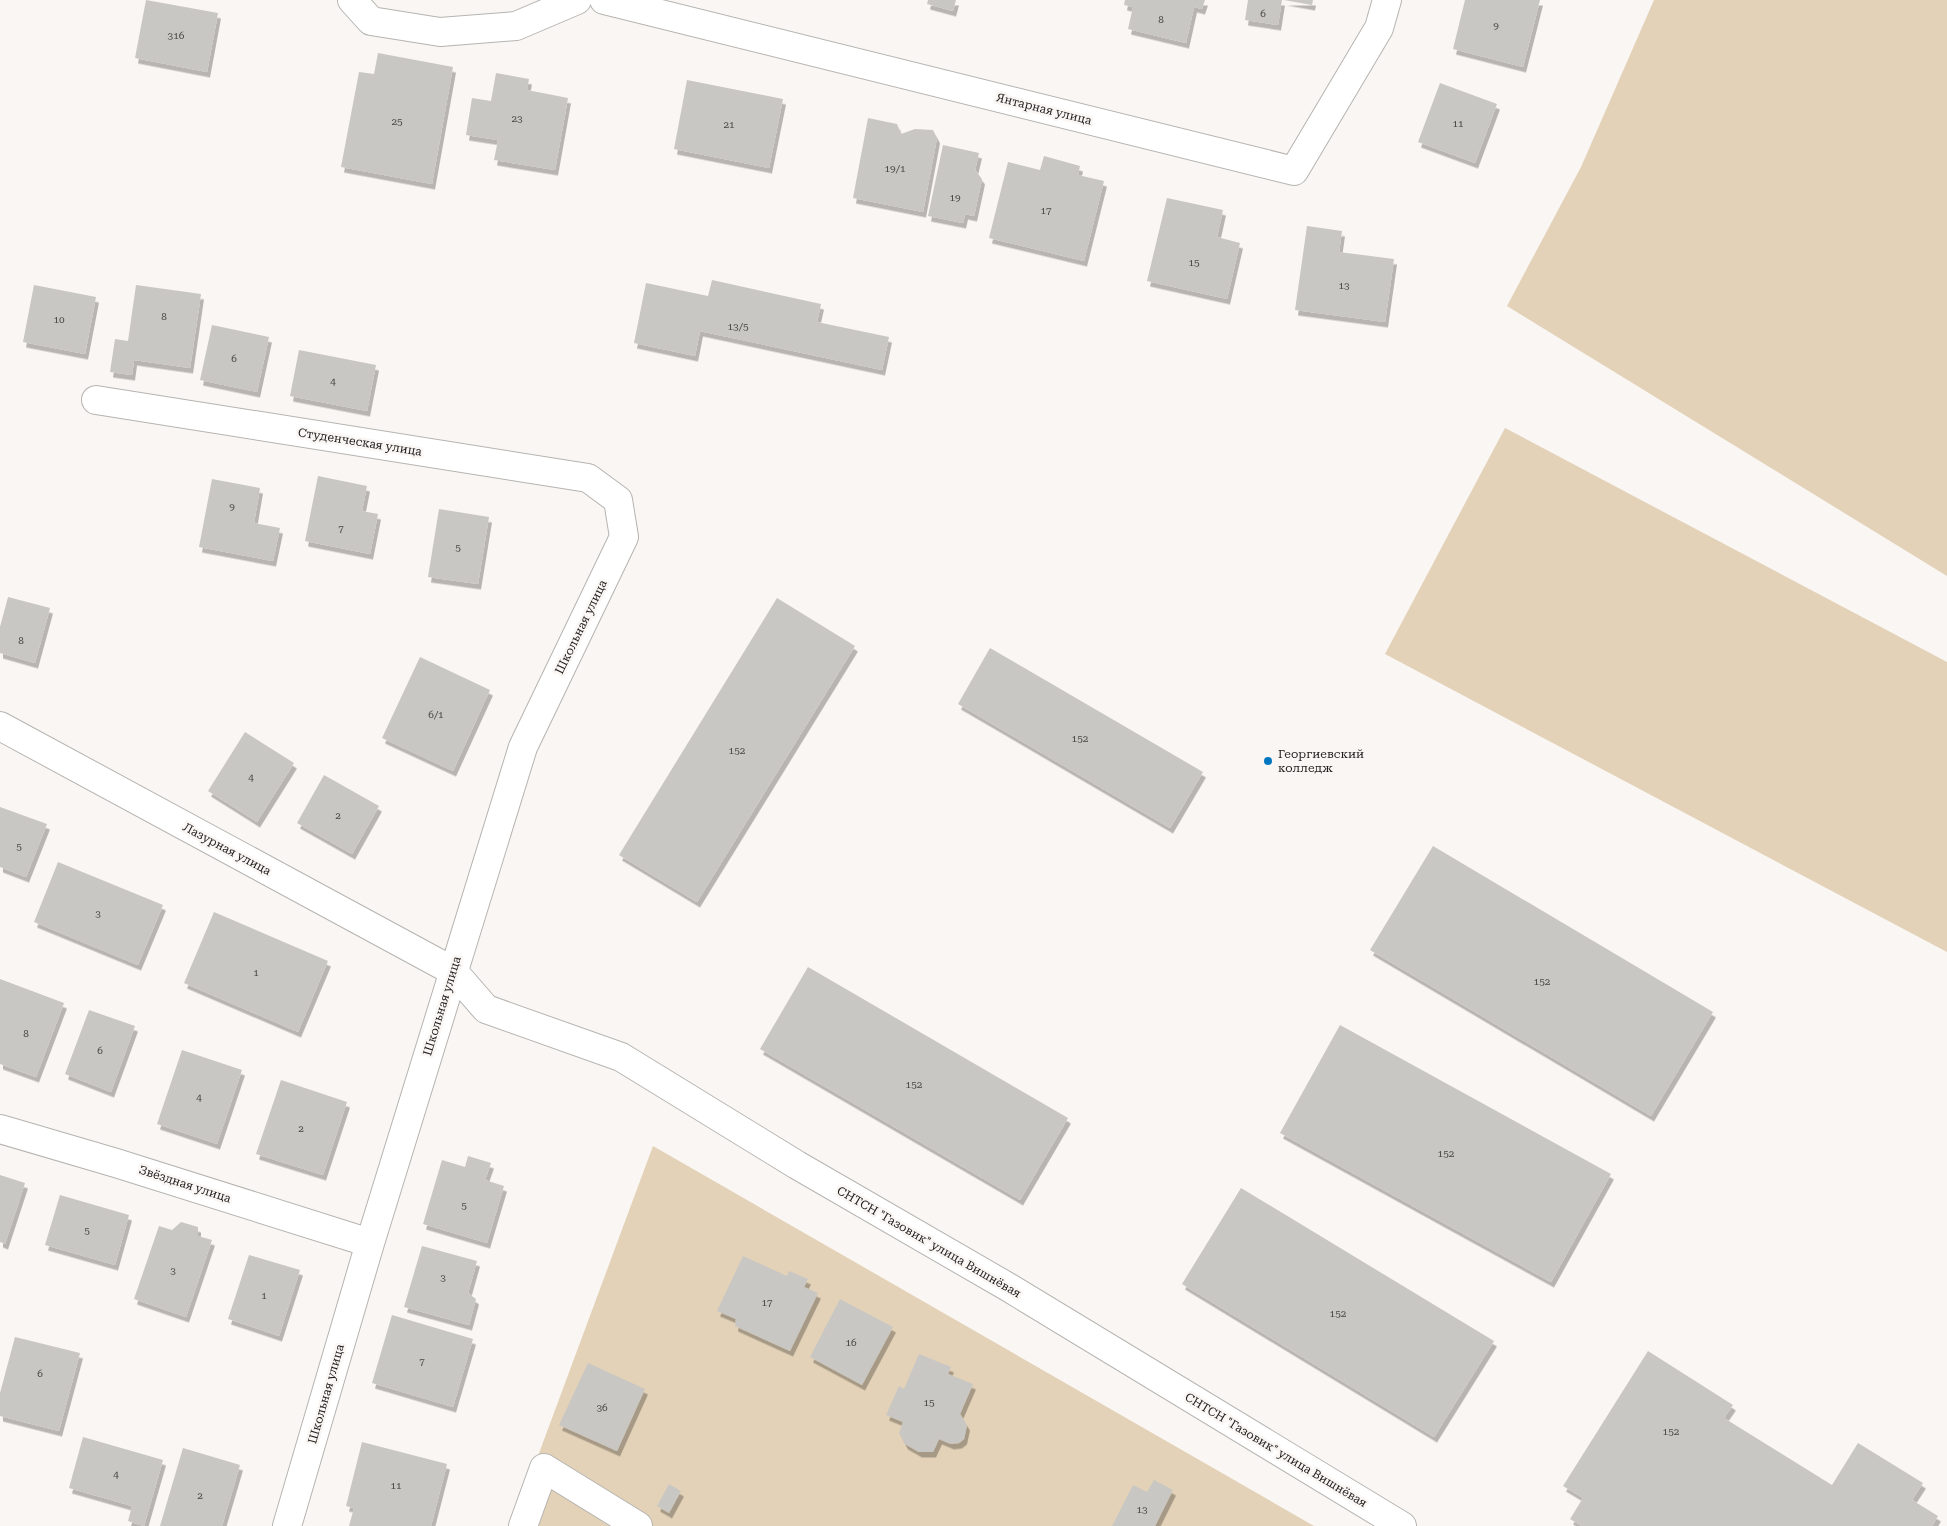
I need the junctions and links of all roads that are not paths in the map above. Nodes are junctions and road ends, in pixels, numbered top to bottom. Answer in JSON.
{"nodes":[{"id":1,"x":352,"y":0,"type":"edge"},
{"id":2,"x":577,"y":0,"type":"edge"},
{"id":3,"x":604,"y":0,"type":"edge"},
{"id":4,"x":1387,"y":0,"type":"edge"},
{"id":5,"x":96,"y":400,"type":"dead end"},
{"id":6,"x":618,"y":500,"type":"joint"},
{"id":7,"x":0,"y":726,"type":"edge"},
{"id":8,"x":453,"y":971,"type":"junction"},
{"id":9,"x":0,"y":1129,"type":"edge"},
{"id":10,"x":370,"y":1243,"type":"junction"},
{"id":11,"x":287,"y":1526,"type":"edge"},
{"id":12,"x":523,"y":1526,"type":"edge"},
{"id":13,"x":638,"y":1526,"type":"edge"},
{"id":14,"x":1402,"y":1526,"type":"edge"}],
"edges":[{"from":1,"to":2,"type":"street"},
{"from":3,"to":4,"type":"street","name":"Янтарная улица"},
{"from":5,"to":6,"type":"street","name":"Студенческая улица"},
{"from":6,"to":8,"type":"street","name":"Школьная улица"},
{"from":7,"to":8,"type":"street","name":"Лазурная улица"},
{"from":8,"to":10,"type":"street","name":"Школьная улица"},
{"from":8,"to":14,"type":"street","name":"СНТСН \"Газовик\" улица Вишнёвая"},
{"from":9,"to":10,"type":"street","name":"Звёздная улица"},
{"from":10,"to":11,"type":"street","name":"Школьная улица"},
{"from":12,"to":13,"type":"street"}]}
